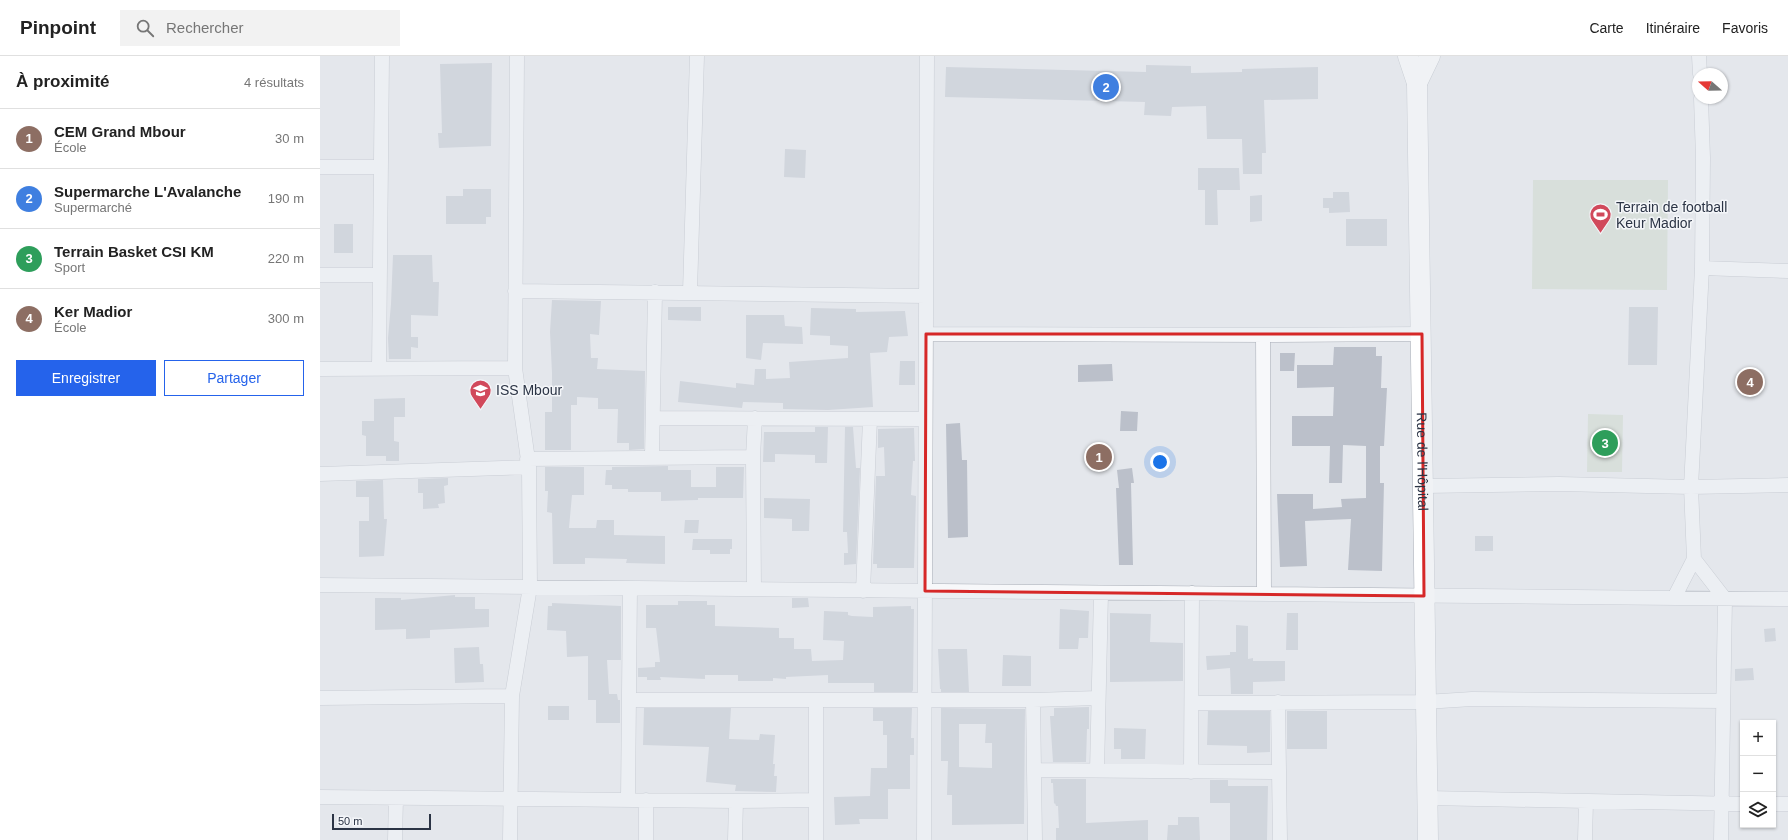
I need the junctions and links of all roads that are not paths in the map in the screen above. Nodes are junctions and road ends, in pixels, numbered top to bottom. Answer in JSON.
{"nodes":[{"id":1,"x":382,"y":56,"type":"edge"},
{"id":2,"x":517,"y":56,"type":"edge"},
{"id":3,"x":697,"y":56,"type":"edge"},
{"id":4,"x":926,"y":56,"type":"edge"},
{"id":5,"x":1408,"y":56,"type":"edge"},
{"id":6,"x":1430,"y":56,"type":"edge"},
{"id":7,"x":1700,"y":56,"type":"edge"},
{"id":8,"x":1700,"y":68,"type":"edge"},
{"id":9,"x":1417,"y":83,"type":"junction"},
{"id":10,"x":1701,"y":104,"type":"edge"},
{"id":11,"x":320,"y":167,"type":"edge"},
{"id":12,"x":381,"y":167,"type":"junction"},
{"id":13,"x":1702,"y":268,"type":"junction"},
{"id":14,"x":1788,"y":271,"type":"edge"},
{"id":15,"x":320,"y":275,"type":"edge"},
{"id":16,"x":380,"y":275,"type":"junction"},
{"id":17,"x":515,"y":291,"type":"junction"},
{"id":18,"x":655,"y":292,"type":"junction"},
{"id":19,"x":690,"y":292,"type":"junction"},
{"id":20,"x":926,"y":296,"type":"junction"},
{"id":21,"x":926,"y":334,"type":"junction"},
{"id":22,"x":1422,"y":334,"type":"junction"},
{"id":23,"x":1263,"y":335,"type":"junction"},
{"id":24,"x":515,"y":368,"type":"junction"},
{"id":25,"x":320,"y":369,"type":"edge"},
{"id":26,"x":379,"y":369,"type":"junction"},
{"id":27,"x":653,"y":418,"type":"junction"},
{"id":28,"x":755,"y":418,"type":"junction"},
{"id":29,"x":870,"y":419,"type":"junction"},
{"id":30,"x":925,"y":419,"type":"junction"},
{"id":31,"x":652,"y":457,"type":"junction"},
{"id":32,"x":753,"y":457,"type":"junction"},
{"id":33,"x":528,"y":463,"type":"junction"},
{"id":34,"x":320,"y":474,"type":"edge"},
{"id":35,"x":1788,"y":485,"type":"edge"},
{"id":36,"x":1424,"y":486,"type":"junction"},
{"id":37,"x":1691,"y":487,"type":"junction"},
{"id":38,"x":1694,"y":559,"type":"junction"},
{"id":39,"x":320,"y":585,"type":"edge"},
{"id":40,"x":530,"y":587,"type":"junction"},
{"id":41,"x":630,"y":588,"type":"junction"},
{"id":42,"x":754,"y":590,"type":"junction"},
{"id":43,"x":864,"y":590,"type":"junction"},
{"id":44,"x":925,"y":591,"type":"junction"},
{"id":45,"x":1101,"y":593,"type":"junction"},
{"id":46,"x":1192,"y":594,"type":"junction"},
{"id":47,"x":1264,"y":594,"type":"junction"},
{"id":48,"x":1424,"y":596,"type":"junction"},
{"id":49,"x":1674,"y":598,"type":"junction"},
{"id":50,"x":1725,"y":599,"type":"junction"},
{"id":51,"x":1788,"y":599,"type":"edge"},
{"id":52,"x":512,"y":696,"type":"junction"},
{"id":53,"x":320,"y":698,"type":"edge"},
{"id":54,"x":1098,"y":698,"type":"junction"},
{"id":55,"x":629,"y":700,"type":"junction"},
{"id":56,"x":816,"y":700,"type":"junction"},
{"id":57,"x":924,"y":700,"type":"junction"},
{"id":58,"x":1033,"y":700,"type":"junction"},
{"id":59,"x":1723,"y":701,"type":"junction"},
{"id":60,"x":1278,"y":702,"type":"junction"},
{"id":61,"x":1425,"y":702,"type":"junction"},
{"id":62,"x":1192,"y":703,"type":"junction"},
{"id":63,"x":1034,"y":770,"type":"junction"},
{"id":64,"x":1097,"y":771,"type":"junction"},
{"id":65,"x":1191,"y":772,"type":"junction"},
{"id":66,"x":1279,"y":772,"type":"junction"},
{"id":67,"x":320,"y":797,"type":"edge"},
{"id":68,"x":396,"y":798,"type":"junction"},
{"id":69,"x":1427,"y":798,"type":"junction"},
{"id":70,"x":511,"y":799,"type":"junction"},
{"id":71,"x":628,"y":800,"type":"junction"},
{"id":72,"x":646,"y":800,"type":"junction"},
{"id":73,"x":816,"y":800,"type":"junction"},
{"id":74,"x":736,"y":801,"type":"junction"},
{"id":75,"x":1586,"y":802,"type":"junction"},
{"id":76,"x":1721,"y":804,"type":"junction"},
{"id":77,"x":1740,"y":804,"type":"edge"},
{"id":78,"x":1776,"y":804,"type":"edge"},
{"id":79,"x":1788,"y":804,"type":"edge"},
{"id":80,"x":395,"y":840,"type":"edge"},
{"id":81,"x":510,"y":840,"type":"edge"},
{"id":82,"x":646,"y":840,"type":"edge"},
{"id":83,"x":735,"y":840,"type":"edge"},
{"id":84,"x":816,"y":840,"type":"edge"},
{"id":85,"x":924,"y":840,"type":"edge"},
{"id":86,"x":1035,"y":840,"type":"edge"},
{"id":87,"x":1280,"y":840,"type":"edge"},
{"id":88,"x":1428,"y":840,"type":"edge"},
{"id":89,"x":1586,"y":840,"type":"edge"},
{"id":90,"x":1721,"y":840,"type":"edge"}],
"edges":[{"from":1,"to":12,"type":"street"},
{"from":2,"to":17,"type":"street"},
{"from":3,"to":19,"type":"street"},
{"from":4,"to":20,"type":"street"},
{"from":5,"to":9,"type":"main road"},
{"from":6,"to":9,"type":"main road"},
{"from":7,"to":8,"type":"street"},
{"from":9,"to":22,"type":"main road","name":"Rue de l'Hôpital"},
{"from":10,"to":13,"type":"street"},
{"from":11,"to":12,"type":"street"},
{"from":12,"to":16,"type":"street"},
{"from":13,"to":14,"type":"street"},
{"from":13,"to":37,"type":"street"},
{"from":15,"to":16,"type":"street"},
{"from":16,"to":26,"type":"street"},
{"from":17,"to":18,"type":"street"},
{"from":17,"to":24,"type":"street"},
{"from":18,"to":19,"type":"street"},
{"from":18,"to":27,"type":"street"},
{"from":19,"to":20,"type":"street"},
{"from":20,"to":21,"type":"street"},
{"from":21,"to":23,"type":"street"},
{"from":21,"to":30,"type":"street"},
{"from":22,"to":23,"type":"street"},
{"from":22,"to":36,"type":"main road","name":"Rue de l'Hôpital"},
{"from":23,"to":47,"type":"street"},
{"from":24,"to":26,"type":"street"},
{"from":24,"to":33,"type":"street"},
{"from":25,"to":26,"type":"street"},
{"from":27,"to":28,"type":"street"},
{"from":27,"to":31,"type":"street"},
{"from":28,"to":29,"type":"street"},
{"from":28,"to":32,"type":"street"},
{"from":29,"to":30,"type":"street"},
{"from":29,"to":43,"type":"street"},
{"from":30,"to":44,"type":"street"},
{"from":31,"to":32,"type":"street"},
{"from":31,"to":33,"type":"street"},
{"from":32,"to":42,"type":"street"},
{"from":33,"to":34,"type":"street"},
{"from":33,"to":40,"type":"street"},
{"from":35,"to":37,"type":"street"},
{"from":36,"to":37,"type":"street"},
{"from":36,"to":48,"type":"main road","name":"Rue de l'Hôpital"},
{"from":37,"to":38,"type":"street"},
{"from":38,"to":49,"type":"street"},
{"from":38,"to":50,"type":"street"},
{"from":39,"to":40,"type":"street"},
{"from":40,"to":41,"type":"street"},
{"from":40,"to":52,"type":"street"},
{"from":41,"to":42,"type":"street"},
{"from":41,"to":55,"type":"street"},
{"from":42,"to":43,"type":"street"},
{"from":43,"to":44,"type":"street"},
{"from":44,"to":45,"type":"street"},
{"from":44,"to":57,"type":"street"},
{"from":45,"to":46,"type":"street"},
{"from":45,"to":54,"type":"street"},
{"from":46,"to":47,"type":"street"},
{"from":46,"to":62,"type":"street"},
{"from":47,"to":48,"type":"street"},
{"from":48,"to":49,"type":"street"},
{"from":48,"to":61,"type":"main road","name":"Rue de l'Hôpital"},
{"from":49,"to":50,"type":"street"},
{"from":50,"to":51,"type":"street"},
{"from":50,"to":59,"type":"street"},
{"from":52,"to":53,"type":"street"},
{"from":52,"to":70,"type":"street"},
{"from":54,"to":58,"type":"street"},
{"from":54,"to":64,"type":"street"},
{"from":55,"to":56,"type":"street"},
{"from":55,"to":71,"type":"street"},
{"from":56,"to":57,"type":"street"},
{"from":56,"to":73,"type":"street"},
{"from":57,"to":58,"type":"street"},
{"from":57,"to":85,"type":"street"},
{"from":58,"to":63,"type":"street"},
{"from":59,"to":61,"type":"street"},
{"from":59,"to":76,"type":"street"},
{"from":60,"to":61,"type":"street"},
{"from":60,"to":62,"type":"street"},
{"from":60,"to":66,"type":"street"},
{"from":61,"to":69,"type":"main road","name":"Rue de l'Hôpital"},
{"from":62,"to":65,"type":"street"},
{"from":63,"to":64,"type":"street"},
{"from":63,"to":86,"type":"street"},
{"from":64,"to":65,"type":"street"},
{"from":65,"to":66,"type":"street"},
{"from":66,"to":87,"type":"street"},
{"from":67,"to":68,"type":"street"},
{"from":68,"to":70,"type":"street"},
{"from":68,"to":80,"type":"street"},
{"from":69,"to":75,"type":"street"},
{"from":69,"to":88,"type":"main road","name":"Rue de l'Hôpital"},
{"from":70,"to":71,"type":"street"},
{"from":70,"to":81,"type":"street"},
{"from":71,"to":72,"type":"street"},
{"from":72,"to":74,"type":"street"},
{"from":72,"to":82,"type":"street"},
{"from":73,"to":74,"type":"street"},
{"from":73,"to":84,"type":"street"},
{"from":74,"to":83,"type":"street"},
{"from":75,"to":76,"type":"street"},
{"from":75,"to":89,"type":"street"},
{"from":76,"to":77,"type":"street"},
{"from":76,"to":90,"type":"street"},
{"from":78,"to":79,"type":"street"}]}
